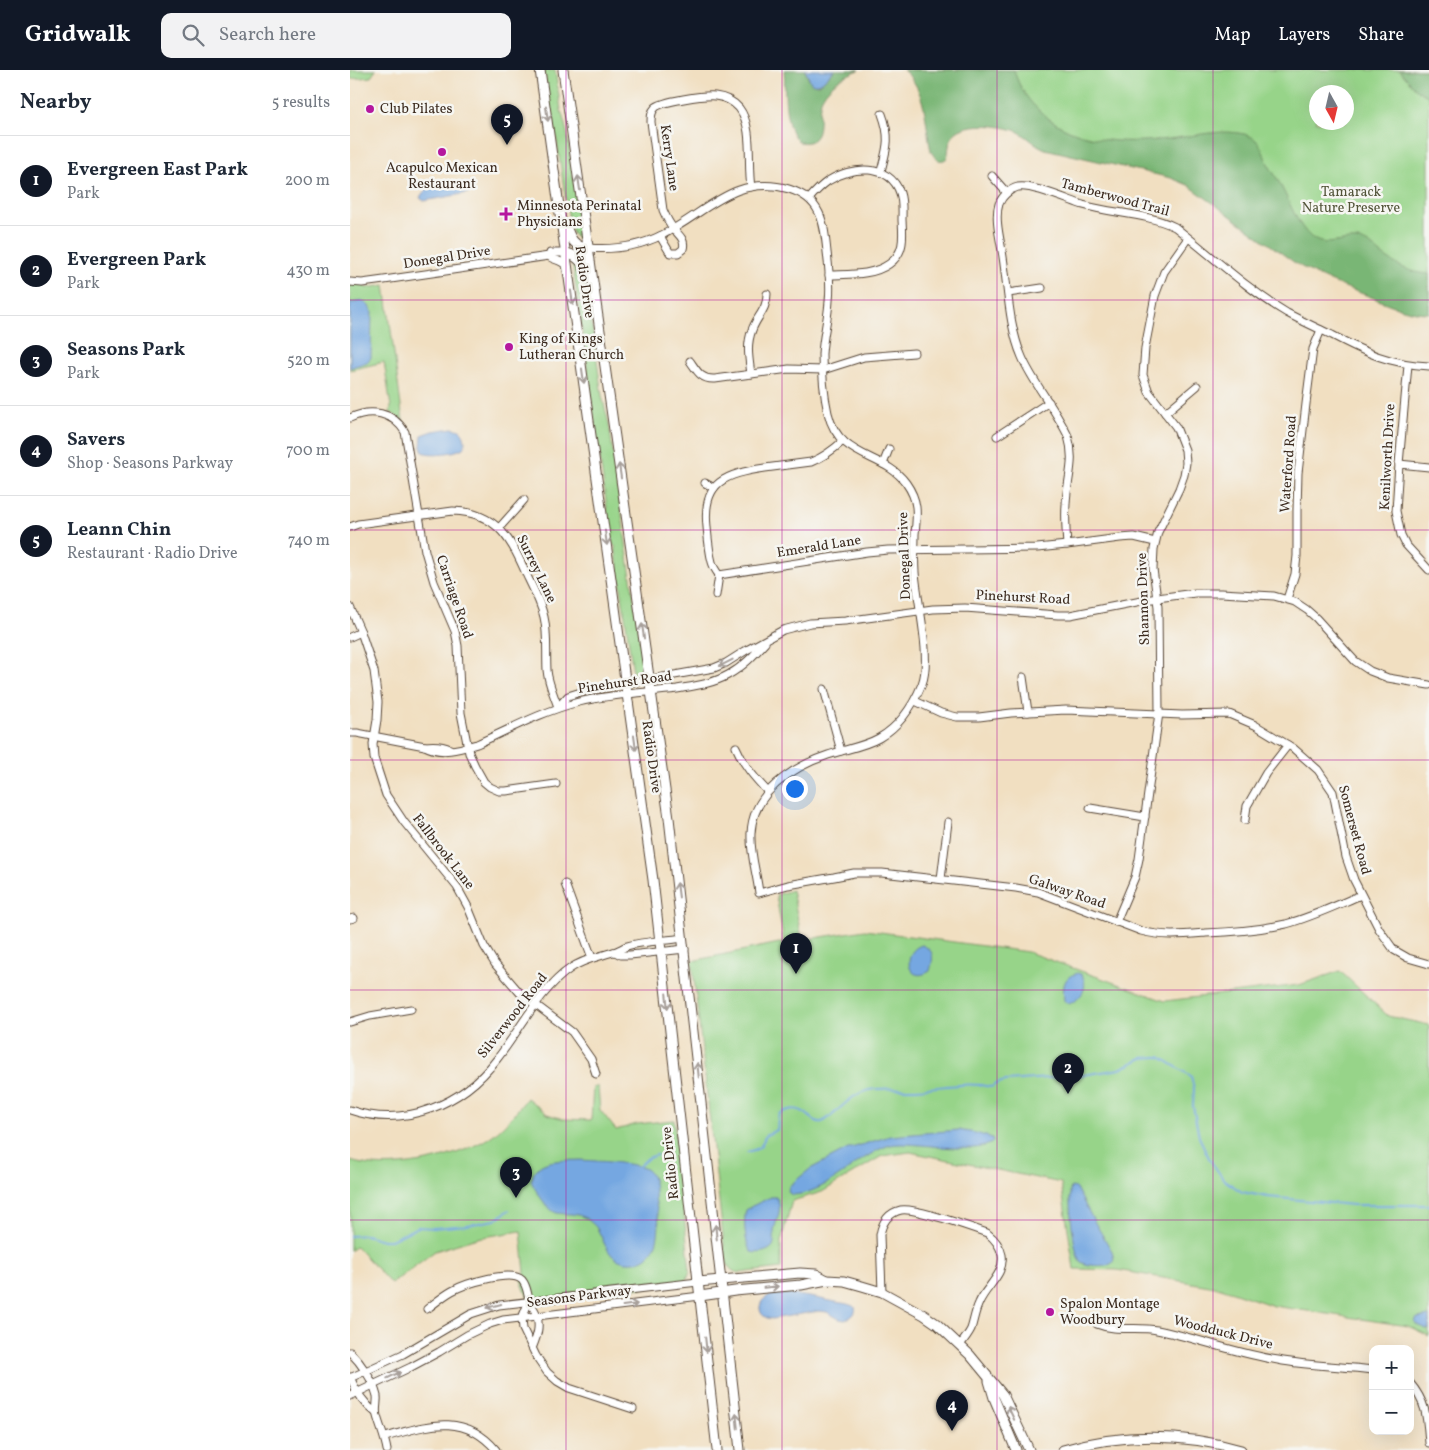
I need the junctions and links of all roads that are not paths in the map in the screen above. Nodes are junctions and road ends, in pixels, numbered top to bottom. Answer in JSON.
{"nodes":[{"id":1,"x":540,"y":70,"type":"edge"},
{"id":2,"x":563,"y":70,"type":"edge"},
{"id":3,"x":882,"y":114,"type":"dead end"},
{"id":4,"x":881,"y":172,"type":"junction"},
{"id":5,"x":992,"y":176,"type":"dead end"},
{"id":6,"x":751,"y":187,"type":"junction"},
{"id":7,"x":1008,"y":193,"type":"junction"},
{"id":8,"x":809,"y":199,"type":"junction"},
{"id":9,"x":559,"y":200,"type":"junction"},
{"id":10,"x":674,"y":229,"type":"junction"},
{"id":11,"x":660,"y":236,"type":"junction"},
{"id":12,"x":1188,"y":238,"type":"junction"},
{"id":13,"x":588,"y":248,"type":"junction"},
{"id":14,"x":566,"y":253,"type":"junction"},
{"id":15,"x":549,"y":256,"type":"junction"},
{"id":16,"x":568,"y":268,"type":"junction"},
{"id":17,"x":830,"y":275,"type":"junction"},
{"id":18,"x":350,"y":282,"type":"edge"},
{"id":19,"x":1042,"y":288,"type":"dead end"},
{"id":20,"x":1008,"y":293,"type":"junction"},
{"id":21,"x":767,"y":294,"type":"dead end"},
{"id":22,"x":596,"y":302,"type":"junction"},
{"id":23,"x":1321,"y":330,"type":"junction"},
{"id":24,"x":914,"y":353,"type":"dead end"},
{"id":25,"x":690,"y":361,"type":"dead end"},
{"id":26,"x":1408,"y":365,"type":"junction"},
{"id":27,"x":1429,"y":366,"type":"edge"},
{"id":28,"x":823,"y":370,"type":"junction"},
{"id":29,"x":751,"y":374,"type":"junction"},
{"id":30,"x":1197,"y":386,"type":"dead end"},
{"id":31,"x":1049,"y":402,"type":"junction"},
{"id":32,"x":1165,"y":413,"type":"junction"},
{"id":33,"x":350,"y":418,"type":"edge"},
{"id":34,"x":997,"y":436,"type":"dead end"},
{"id":35,"x":843,"y":441,"type":"junction"},
{"id":36,"x":889,"y":450,"type":"dead end"},
{"id":37,"x":884,"y":464,"type":"junction"},
{"id":38,"x":1399,"y":464,"type":"junction"},
{"id":39,"x":1429,"y":468,"type":"edge"},
{"id":40,"x":704,"y":483,"type":"dead end"},
{"id":41,"x":714,"y":488,"type":"junction"},
{"id":42,"x":524,"y":500,"type":"dead end"},
{"id":43,"x":418,"y":516,"type":"junction"},
{"id":44,"x":350,"y":527,"type":"edge"},
{"id":45,"x":499,"y":528,"type":"junction"},
{"id":46,"x":1155,"y":542,"type":"junction"},
{"id":47,"x":1067,"y":545,"type":"junction"},
{"id":48,"x":915,"y":550,"type":"junction"},
{"id":49,"x":1429,"y":570,"type":"edge"},
{"id":50,"x":719,"y":575,"type":"junction"},
{"id":51,"x":716,"y":595,"type":"dead end"},
{"id":52,"x":1157,"y":598,"type":"junction"},
{"id":53,"x":1287,"y":600,"type":"junction"},
{"id":54,"x":350,"y":607,"type":"edge"},
{"id":55,"x":919,"y":610,"type":"junction"},
{"id":56,"x":361,"y":632,"type":"junction"},
{"id":57,"x":350,"y":637,"type":"edge"},
{"id":58,"x":768,"y":639,"type":"junction"},
{"id":59,"x":1023,"y":677,"type":"dead end"},
{"id":60,"x":650,"y":680,"type":"junction"},
{"id":61,"x":627,"y":684,"type":"junction"},
{"id":62,"x":1429,"y":685,"type":"edge"},
{"id":63,"x":824,"y":689,"type":"dead end"},
{"id":64,"x":651,"y":692,"type":"junction"},
{"id":65,"x":628,"y":694,"type":"junction"},
{"id":66,"x":915,"y":701,"type":"junction"},
{"id":67,"x":558,"y":707,"type":"junction"},
{"id":68,"x":1028,"y":712,"type":"junction"},
{"id":69,"x":1159,"y":713,"type":"junction"},
{"id":70,"x":352,"y":732,"type":"edge"},
{"id":71,"x":375,"y":736,"type":"junction"},
{"id":72,"x":1288,"y":745,"type":"junction"},
{"id":73,"x":468,"y":746,"type":"junction"},
{"id":74,"x":736,"y":748,"type":"dead end"},
{"id":75,"x":841,"y":751,"type":"junction"},
{"id":76,"x":556,"y":784,"type":"dead end"},
{"id":77,"x":768,"y":791,"type":"junction"},
{"id":78,"x":1090,"y":808,"type":"dead end"},
{"id":79,"x":1145,"y":817,"type":"junction"},
{"id":80,"x":1246,"y":820,"type":"dead end"},
{"id":81,"x":948,"y":822,"type":"dead end"},
{"id":82,"x":941,"y":879,"type":"junction"},
{"id":83,"x":565,"y":884,"type":"dead end"},
{"id":84,"x":760,"y":893,"type":"joint"},
{"id":85,"x":1361,"y":895,"type":"junction"},
{"id":86,"x":1116,"y":922,"type":"junction"},
{"id":87,"x":683,"y":938,"type":"junction"},
{"id":88,"x":660,"y":941,"type":"junction"},
{"id":89,"x":684,"y":950,"type":"junction"},
{"id":90,"x":615,"y":952,"type":"junction"},
{"id":91,"x":662,"y":952,"type":"junction"},
{"id":92,"x":592,"y":958,"type":"junction"},
{"id":93,"x":1429,"y":964,"type":"edge"},
{"id":94,"x":536,"y":1006,"type":"junction"},
{"id":95,"x":411,"y":1009,"type":"dead end"},
{"id":96,"x":350,"y":1022,"type":"edge"},
{"id":97,"x":596,"y":1074,"type":"dead end"},
{"id":98,"x":350,"y":1110,"type":"edge"},
{"id":99,"x":721,"y":1280,"type":"junction"},
{"id":100,"x":827,"y":1280,"type":"junction"},
{"id":101,"x":698,"y":1282,"type":"junction"},
{"id":102,"x":882,"y":1292,"type":"junction"},
{"id":103,"x":723,"y":1293,"type":"junction"},
{"id":104,"x":700,"y":1296,"type":"junction"},
{"id":105,"x":529,"y":1300,"type":"junction"},
{"id":106,"x":427,"y":1309,"type":"dead end"},
{"id":107,"x":537,"y":1316,"type":"junction"},
{"id":108,"x":522,"y":1318,"type":"junction"},
{"id":109,"x":1097,"y":1324,"type":"dead end"},
{"id":110,"x":960,"y":1345,"type":"junction"},
{"id":111,"x":533,"y":1346,"type":"junction"},
{"id":112,"x":350,"y":1352,"type":"edge"},
{"id":113,"x":1369,"y":1370,"type":"edge"},
{"id":114,"x":366,"y":1371,"type":"junction"},
{"id":115,"x":350,"y":1378,"type":"edge"},
{"id":116,"x":988,"y":1379,"type":"junction"},
{"id":117,"x":372,"y":1386,"type":"junction"},
{"id":118,"x":1414,"y":1388,"type":"edge"},
{"id":119,"x":357,"y":1392,"type":"junction"},
{"id":120,"x":350,"y":1396,"type":"edge"},
{"id":121,"x":1427,"y":1405,"type":"edge"},
{"id":122,"x":632,"y":1409,"type":"dead end"},
{"id":123,"x":376,"y":1413,"type":"junction"},
{"id":124,"x":1428,"y":1415,"type":"edge"},
{"id":125,"x":385,"y":1438,"type":"junction"},
{"id":126,"x":1429,"y":1443,"type":"edge"},
{"id":127,"x":387,"y":1450,"type":"edge"},
{"id":128,"x":496,"y":1450,"type":"edge"},
{"id":129,"x":717,"y":1450,"type":"edge"},
{"id":130,"x":740,"y":1450,"type":"edge"},
{"id":131,"x":1016,"y":1450,"type":"edge"},
{"id":132,"x":1029,"y":1450,"type":"edge"},
{"id":133,"x":1063,"y":1450,"type":"edge"},
{"id":134,"x":1241,"y":1450,"type":"edge"}],
"edges":[{"from":1,"to":9,"type":"main road","name":"Radio Drive","one_way":true},
{"from":13,"to":2,"type":"main road","name":"Radio Drive","one_way":true},
{"from":3,"to":4,"type":"street"},
{"from":4,"to":8,"type":"street"},
{"from":4,"to":17,"type":"street"},
{"from":5,"to":7,"type":"street"},
{"from":6,"to":8,"type":"street"},
{"from":6,"to":10,"type":"street"},
{"from":6,"to":10,"type":"street","name":"Kerry Lane"},
{"from":7,"to":12,"type":"street","name":"Tamberwood Trail"},
{"from":7,"to":20,"type":"street"},
{"from":8,"to":17,"type":"street","name":"Donegal Drive"},
{"from":9,"to":13,"type":"main road"},
{"from":9,"to":14,"type":"main road","name":"Radio Drive"},
{"from":10,"to":11,"type":"street"},
{"from":10,"to":11,"type":"street"},
{"from":11,"to":13,"type":"street"},
{"from":12,"to":23,"type":"street","name":"Tamberwood Trail"},
{"from":12,"to":32,"type":"street","name":"Shannon Drive"},
{"from":13,"to":22,"type":"main road","name":"Radio Drive"},
{"from":14,"to":15,"type":"street","name":"Donegal Drive"},
{"from":14,"to":16,"type":"main road","name":"Radio Drive"},
{"from":14,"to":22,"type":"main road"},
{"from":15,"to":16,"type":"street"},
{"from":15,"to":18,"type":"street","name":"Donegal Drive"},
{"from":16,"to":61,"type":"main road","name":"Radio Drive","one_way":true},
{"from":17,"to":28,"type":"street","name":"Donegal Drive"},
{"from":19,"to":20,"type":"street"},
{"from":20,"to":31,"type":"street"},
{"from":21,"to":29,"type":"street"},
{"from":60,"to":22,"type":"main road","name":"Radio Drive","one_way":true},
{"from":23,"to":26,"type":"street","name":"Tamberwood Trail"},
{"from":23,"to":53,"type":"street","name":"Waterford Road"},
{"from":24,"to":28,"type":"street"},
{"from":25,"to":29,"type":"street"},
{"from":26,"to":27,"type":"street","name":"Tamberwood Trail"},
{"from":26,"to":38,"type":"street","name":"Kenilworth Drive"},
{"from":28,"to":29,"type":"street"},
{"from":28,"to":35,"type":"street","name":"Donegal Drive"},
{"from":30,"to":32,"type":"street"},
{"from":31,"to":34,"type":"street"},
{"from":31,"to":47,"type":"street"},
{"from":32,"to":46,"type":"street","name":"Shannon Drive"},
{"from":33,"to":43,"type":"street","name":"Carriage Road"},
{"from":35,"to":37,"type":"street","name":"Donegal Drive"},
{"from":35,"to":41,"type":"street"},
{"from":36,"to":37,"type":"street"},
{"from":37,"to":48,"type":"street","name":"Donegal Drive"},
{"from":38,"to":39,"type":"street"},
{"from":38,"to":49,"type":"street","name":"Kenilworth Drive"},
{"from":40,"to":41,"type":"street"},
{"from":41,"to":50,"type":"street"},
{"from":42,"to":45,"type":"street"},
{"from":43,"to":44,"type":"street"},
{"from":43,"to":45,"type":"street","name":"Surrey Lane"},
{"from":43,"to":73,"type":"street","name":"Carriage Road"},
{"from":45,"to":67,"type":"street","name":"Surrey Lane"},
{"from":46,"to":47,"type":"street","name":"Emerald Lane"},
{"from":46,"to":52,"type":"street","name":"Shannon Drive"},
{"from":47,"to":48,"type":"street","name":"Emerald Lane"},
{"from":48,"to":50,"type":"street","name":"Emerald Lane"},
{"from":48,"to":55,"type":"street","name":"Donegal Drive"},
{"from":50,"to":51,"type":"street"},
{"from":52,"to":53,"type":"street","name":"Pinehurst Road"},
{"from":52,"to":55,"type":"street","name":"Pinehurst Road"},
{"from":52,"to":69,"type":"street","name":"Shannon Drive"},
{"from":53,"to":62,"type":"street","name":"Pinehurst Road"},
{"from":54,"to":56,"type":"street","name":"Fallbrook Lane"},
{"from":55,"to":58,"type":"street","name":"Pinehurst Road"},
{"from":55,"to":66,"type":"street","name":"Donegal Drive"},
{"from":56,"to":57,"type":"street"},
{"from":56,"to":71,"type":"street","name":"Fallbrook Lane"},
{"from":58,"to":60,"type":"street","name":"Pinehurst Road","one_way":true},
{"from":58,"to":64,"type":"street","name":"Pinehurst Road"},
{"from":59,"to":68,"type":"street"},
{"from":60,"to":61,"type":"street","name":"Pinehurst Road"},
{"from":60,"to":64,"type":"main road","name":"Radio Drive"},
{"from":61,"to":65,"type":"main road","name":"Radio Drive"},
{"from":61,"to":67,"type":"street","name":"Pinehurst Road"},
{"from":63,"to":75,"type":"street"},
{"from":64,"to":65,"type":"street","name":"Pinehurst Road"},
{"from":87,"to":64,"type":"main road","name":"Radio Drive","one_way":true},
{"from":65,"to":67,"type":"street","name":"Pinehurst Road"},
{"from":65,"to":88,"type":"main road","name":"Radio Drive","one_way":true},
{"from":66,"to":68,"type":"street","name":"Somerset Road"},
{"from":66,"to":75,"type":"street","name":"Donegal Drive"},
{"from":67,"to":73,"type":"street","name":"Pinehurst Road"},
{"from":68,"to":69,"type":"street","name":"Somerset Road"},
{"from":69,"to":72,"type":"street","name":"Somerset Road"},
{"from":69,"to":79,"type":"street","name":"Shannon Drive"},
{"from":70,"to":71,"type":"street","name":"Pinehurst Road"},
{"from":71,"to":73,"type":"street","name":"Pinehurst Road"},
{"from":71,"to":94,"type":"street","name":"Fallbrook Lane"},
{"from":72,"to":80,"type":"street"},
{"from":72,"to":85,"type":"street","name":"Somerset Road"},
{"from":73,"to":76,"type":"street","name":"Carriage Road"},
{"from":74,"to":77,"type":"street"},
{"from":75,"to":77,"type":"street","name":"Donegal Drive"},
{"from":77,"to":84,"type":"street","name":"Donegal Drive"},
{"from":78,"to":79,"type":"street"},
{"from":79,"to":86,"type":"street","name":"Shannon Drive"},
{"from":81,"to":82,"type":"street"},
{"from":82,"to":84,"type":"street","name":"Galway Road"},
{"from":82,"to":86,"type":"street","name":"Galway Road"},
{"from":83,"to":92,"type":"street"},
{"from":85,"to":86,"type":"street","name":"Galway Road"},
{"from":85,"to":93,"type":"street","name":"Somerset Road"},
{"from":87,"to":88,"type":"street","name":"Silverwood Road"},
{"from":87,"to":89,"type":"main road","name":"Radio Drive"},
{"from":88,"to":90,"type":"street","name":"Silverwood Road"},
{"from":88,"to":91,"type":"main road","name":"Radio Drive"},
{"from":89,"to":91,"type":"street","name":"Silverwood Road"},
{"from":99,"to":89,"type":"main road","name":"Radio Drive","one_way":true},
{"from":90,"to":91,"type":"street","name":"Silverwood Road"},
{"from":90,"to":92,"type":"street","name":"Silverwood Road"},
{"from":91,"to":101,"type":"main road","name":"Radio Drive","one_way":true},
{"from":92,"to":94,"type":"street","name":"Silverwood Road"},
{"from":94,"to":97,"type":"street","name":"Fallbrook Lane"},
{"from":94,"to":98,"type":"street","name":"Silverwood Road"},
{"from":95,"to":96,"type":"street"},
{"from":99,"to":100,"type":"main road","name":"Seasons Parkway"},
{"from":99,"to":101,"type":"main road","name":"Seasons Parkway"},
{"from":99,"to":103,"type":"main road","name":"Radio Drive"},
{"from":100,"to":102,"type":"main road","name":"Seasons Parkway"},
{"from":103,"to":100,"type":"main road","name":"Seasons Parkway","one_way":true},
{"from":101,"to":104,"type":"main road","name":"Radio Drive"},
{"from":101,"to":105,"type":"street","name":"Seasons Parkway"},
{"from":102,"to":110,"type":"main road","name":"Seasons Parkway"},
{"from":102,"to":110,"type":"street"},
{"from":103,"to":104,"type":"main road","name":"Seasons Parkway"},
{"from":130,"to":103,"type":"main road","name":"Radio Drive","one_way":true},
{"from":107,"to":104,"type":"street","name":"Seasons Parkway","one_way":true},
{"from":104,"to":129,"type":"main road","name":"Radio Drive","one_way":true},
{"from":105,"to":106,"type":"street","name":"Seasons Parkway"},
{"from":105,"to":107,"type":"street"},
{"from":105,"to":108,"type":"street"},
{"from":105,"to":114,"type":"street","name":"Seasons Parkway","one_way":true},
{"from":107,"to":108,"type":"street","name":"Seasons Parkway"},
{"from":107,"to":111,"type":"street"},
{"from":108,"to":111,"type":"street"},
{"from":117,"to":108,"type":"street","name":"Seasons Parkway","one_way":true},
{"from":109,"to":113,"type":"street","name":"Woodduck Drive"},
{"from":110,"to":116,"type":"main road","name":"Seasons Parkway"},
{"from":111,"to":122,"type":"street"},
{"from":112,"to":114,"type":"street"},
{"from":114,"to":115,"type":"street","name":"Seasons Parkway"},
{"from":114,"to":117,"type":"street"},
{"from":115,"to":119,"type":"street"},
{"from":116,"to":131,"type":"main road","name":"Seasons Parkway"},
{"from":132,"to":116,"type":"main road","name":"Seasons Parkway","one_way":true},
{"from":117,"to":119,"type":"street","name":"Seasons Parkway"},
{"from":117,"to":123,"type":"street"},
{"from":118,"to":121,"type":"street"},
{"from":119,"to":120,"type":"street","name":"Seasons Parkway"},
{"from":119,"to":123,"type":"street"},
{"from":121,"to":124,"type":"street"},
{"from":123,"to":125,"type":"street"},
{"from":124,"to":126,"type":"street"},
{"from":125,"to":127,"type":"street"},
{"from":125,"to":128,"type":"street"},
{"from":133,"to":134,"type":"main road"}]}
